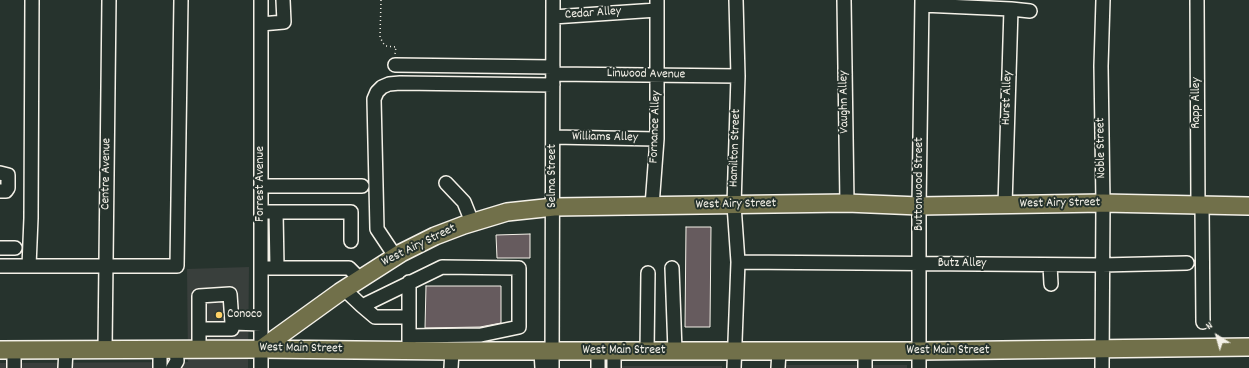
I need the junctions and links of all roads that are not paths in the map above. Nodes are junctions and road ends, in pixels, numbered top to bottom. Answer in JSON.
{"nodes":[{"id":1,"x":32,"y":0,"type":"edge"},
{"id":2,"x":109,"y":0,"type":"edge"},
{"id":3,"x":181,"y":0,"type":"edge"},
{"id":4,"x":261,"y":0,"type":"edge"},
{"id":5,"x":283,"y":0,"type":"edge"},
{"id":6,"x":553,"y":0,"type":"edge"},
{"id":7,"x":736,"y":0,"type":"edge"},
{"id":8,"x":844,"y":0,"type":"edge"},
{"id":9,"x":1103,"y":0,"type":"edge"},
{"id":10,"x":1197,"y":0,"type":"edge"},
{"id":11,"x":922,"y":3,"type":"edge"},
{"id":12,"x":657,"y":5,"type":"edge"},
{"id":13,"x":1011,"y":9,"type":"junction"},
{"id":14,"x":1030,"y":11,"type":"dead end"},
{"id":15,"x":553,"y":17,"type":"junction"},
{"id":16,"x":261,"y":24,"type":"junction"},
{"id":17,"x":395,"y":65,"type":"road end"},
{"id":18,"x":553,"y":75,"type":"junction"},
{"id":19,"x":657,"y":76,"type":"junction"},
{"id":20,"x":738,"y":76,"type":"junction"},
{"id":21,"x":553,"y":137,"type":"junction"},
{"id":22,"x":657,"y":139,"type":"junction"},
{"id":23,"x":0,"y":173,"type":"edge"},
{"id":24,"x":446,"y":183,"type":"dead end"},
{"id":25,"x":261,"y":186,"type":"junction"},
{"id":26,"x":362,"y":186,"type":"dead end"},
{"id":27,"x":0,"y":191,"type":"edge"},
{"id":28,"x":847,"y":203,"type":"junction"},
{"id":29,"x":1103,"y":203,"type":"junction"},
{"id":30,"x":734,"y":204,"type":"junction"},
{"id":31,"x":1005,"y":205,"type":"junction"},
{"id":32,"x":652,"y":206,"type":"junction"},
{"id":33,"x":919,"y":206,"type":"junction"},
{"id":34,"x":1200,"y":206,"type":"junction"},
{"id":35,"x":1249,"y":206,"type":"edge"},
{"id":36,"x":554,"y":207,"type":"junction"},
{"id":37,"x":261,"y":212,"type":"junction"},
{"id":38,"x":276,"y":212,"type":"junction"},
{"id":39,"x":472,"y":222,"type":"junction"},
{"id":40,"x":351,"y":241,"type":"dead end"},
{"id":41,"x":0,"y":248,"type":"edge"},
{"id":42,"x":15,"y":248,"type":"dead end"},
{"id":43,"x":395,"y":256,"type":"junction"},
{"id":44,"x":738,"y":262,"type":"junction"},
{"id":45,"x":1187,"y":263,"type":"dead end"},
{"id":46,"x":920,"y":264,"type":"junction"},
{"id":47,"x":1050,"y":265,"type":"junction"},
{"id":48,"x":1102,"y":265,"type":"junction"},
{"id":49,"x":0,"y":266,"type":"edge"},
{"id":50,"x":28,"y":266,"type":"junction"},
{"id":51,"x":106,"y":267,"type":"junction"},
{"id":52,"x":277,"y":267,"type":"junction"},
{"id":53,"x":261,"y":268,"type":"junction"},
{"id":54,"x":672,"y":268,"type":"dead end"},
{"id":55,"x":648,"y":272,"type":"dead end"},
{"id":56,"x":360,"y":279,"type":"junction"},
{"id":57,"x":409,"y":282,"type":"junction"},
{"id":58,"x":1051,"y":284,"type":"dead end"},
{"id":59,"x":344,"y":290,"type":"junction"},
{"id":60,"x":362,"y":306,"type":"junction"},
{"id":61,"x":408,"y":316,"type":"junction"},
{"id":62,"x":1203,"y":322,"type":"dead end"},
{"id":63,"x":261,"y":324,"type":"junction"},
{"id":64,"x":232,"y":326,"type":"junction"},
{"id":65,"x":199,"y":329,"type":"junction"},
{"id":66,"x":409,"y":343,"type":"junction"},
{"id":67,"x":261,"y":348,"type":"junction"},
{"id":68,"x":1249,"y":348,"type":"edge"},
{"id":69,"x":66,"y":349,"type":"junction"},
{"id":70,"x":105,"y":349,"type":"junction"},
{"id":71,"x":168,"y":349,"type":"junction"},
{"id":72,"x":199,"y":349,"type":"junction"},
{"id":73,"x":233,"y":349,"type":"junction"},
{"id":74,"x":7,"y":350,"type":"edge"},
{"id":75,"x":1103,"y":350,"type":"junction"},
{"id":76,"x":452,"y":351,"type":"junction"},
{"id":77,"x":547,"y":351,"type":"junction"},
{"id":78,"x":606,"y":351,"type":"junction"},
{"id":79,"x":646,"y":351,"type":"junction"},
{"id":80,"x":675,"y":351,"type":"junction"},
{"id":81,"x":734,"y":351,"type":"junction"},
{"id":82,"x":779,"y":351,"type":"junction"},
{"id":83,"x":865,"y":351,"type":"junction"},
{"id":84,"x":919,"y":351,"type":"junction"},
{"id":85,"x":14,"y":368,"type":"edge"},
{"id":86,"x":66,"y":368,"type":"edge"},
{"id":87,"x":160,"y":368,"type":"edge"},
{"id":88,"x":174,"y":368,"type":"edge"},
{"id":89,"x":261,"y":368,"type":"edge"},
{"id":90,"x":451,"y":368,"type":"edge"},
{"id":91,"x":542,"y":368,"type":"edge"},
{"id":92,"x":552,"y":368,"type":"edge"},
{"id":93,"x":598,"y":368,"type":"edge"},
{"id":94,"x":614,"y":368,"type":"edge"},
{"id":95,"x":734,"y":368,"type":"edge"},
{"id":96,"x":778,"y":368,"type":"edge"},
{"id":97,"x":865,"y":368,"type":"edge"},
{"id":98,"x":919,"y":368,"type":"edge"},
{"id":99,"x":1102,"y":368,"type":"edge"}],
"edges":[{"from":1,"to":50,"type":"street"},
{"from":2,"to":51,"type":"street","name":"Centre Avenue"},
{"from":3,"to":51,"type":"street"},
{"from":4,"to":16,"type":"street","name":"Forrest Avenue"},
{"from":5,"to":16,"type":"street"},
{"from":6,"to":15,"type":"street","name":"Selma Street"},
{"from":7,"to":20,"type":"street","name":"Hamilton Street"},
{"from":8,"to":28,"type":"street","name":"Vaughn Alley"},
{"from":9,"to":29,"type":"street","name":"Noble Street"},
{"from":10,"to":34,"type":"street","name":"Rapp Alley"},
{"from":11,"to":13,"type":"street"},
{"from":11,"to":33,"type":"street","name":"Buttonwood Street"},
{"from":12,"to":15,"type":"street","name":"Cedar Alley"},
{"from":12,"to":19,"type":"street","name":"Fornance Alley"},
{"from":13,"to":14,"type":"street"},
{"from":13,"to":31,"type":"street","name":"Hurst Alley"},
{"from":15,"to":18,"type":"street","name":"Selma Street"},
{"from":16,"to":25,"type":"street","name":"Forrest Avenue"},
{"from":17,"to":18,"type":"street"},
{"from":18,"to":19,"type":"street","name":"Linwood Avenue"},
{"from":18,"to":21,"type":"street","name":"Selma Street"},
{"from":18,"to":43,"type":"street"},
{"from":19,"to":20,"type":"street","name":"Linwood Avenue"},
{"from":19,"to":22,"type":"street","name":"Fornance Alley"},
{"from":20,"to":30,"type":"street","name":"Hamilton Street"},
{"from":21,"to":22,"type":"street","name":"Williams Alley"},
{"from":21,"to":36,"type":"street","name":"Selma Street"},
{"from":22,"to":32,"type":"street","name":"Fornance Alley"},
{"from":23,"to":27,"type":"street"},
{"from":24,"to":39,"type":"street"},
{"from":25,"to":26,"type":"street"},
{"from":25,"to":37,"type":"street","name":"Forrest Avenue"},
{"from":28,"to":30,"type":"main road","name":"West Airy Street"},
{"from":28,"to":33,"type":"main road","name":"West Airy Street"},
{"from":29,"to":31,"type":"main road","name":"West Airy Street"},
{"from":29,"to":34,"type":"main road","name":"West Airy Street"},
{"from":29,"to":48,"type":"street","name":"Noble Street"},
{"from":30,"to":32,"type":"main road","name":"West Airy Street"},
{"from":30,"to":44,"type":"street","name":"Hamilton Street"},
{"from":31,"to":33,"type":"main road","name":"West Airy Street"},
{"from":32,"to":36,"type":"main road","name":"West Airy Street"},
{"from":33,"to":46,"type":"street","name":"Buttonwood Street"},
{"from":34,"to":35,"type":"main road","name":"West Airy Street"},
{"from":34,"to":62,"type":"street","name":"Rapp Alley"},
{"from":36,"to":39,"type":"main road","name":"West Airy Street"},
{"from":36,"to":77,"type":"street","name":"Selma Street"},
{"from":37,"to":38,"type":"street"},
{"from":37,"to":53,"type":"street","name":"Forrest Avenue"},
{"from":38,"to":40,"type":"street"},
{"from":38,"to":52,"type":"street"},
{"from":39,"to":43,"type":"main road","name":"West Airy Street"},
{"from":41,"to":42,"type":"street"},
{"from":43,"to":56,"type":"main road","name":"West Airy Street"},
{"from":44,"to":46,"type":"street","name":"Butz Alley"},
{"from":44,"to":81,"type":"street","name":"Hamilton Street"},
{"from":45,"to":48,"type":"street","name":"Butz Alley"},
{"from":46,"to":47,"type":"street","name":"Butz Alley"},
{"from":46,"to":84,"type":"street","name":"Buttonwood Street"},
{"from":47,"to":48,"type":"street","name":"Butz Alley"},
{"from":47,"to":58,"type":"street"},
{"from":48,"to":75,"type":"street","name":"Noble Street"},
{"from":49,"to":50,"type":"street"},
{"from":50,"to":51,"type":"street"},
{"from":51,"to":70,"type":"street","name":"Centre Avenue"},
{"from":52,"to":53,"type":"street"},
{"from":52,"to":56,"type":"street"},
{"from":53,"to":63,"type":"street","name":"Forrest Avenue"},
{"from":54,"to":80,"type":"street"},
{"from":55,"to":79,"type":"street"},
{"from":56,"to":59,"type":"main road","name":"West Airy Street"},
{"from":57,"to":60,"type":"street"},
{"from":57,"to":61,"type":"street"},
{"from":57,"to":66,"type":"street"},
{"from":59,"to":60,"type":"street"},
{"from":59,"to":67,"type":"main road","name":"West Airy Street"},
{"from":60,"to":61,"type":"street"},
{"from":61,"to":66,"type":"street"},
{"from":63,"to":64,"type":"street"},
{"from":63,"to":67,"type":"street","name":"Forrest Avenue"},
{"from":64,"to":65,"type":"street"},
{"from":64,"to":65,"type":"street"},
{"from":64,"to":73,"type":"street"},
{"from":65,"to":72,"type":"street"},
{"from":66,"to":67,"type":"main road","name":"West Main Street"},
{"from":66,"to":76,"type":"main road","name":"West Main Street"},
{"from":67,"to":73,"type":"main road","name":"West Main Street"},
{"from":67,"to":89,"type":"street","name":"Forrest Avenue"},
{"from":68,"to":75,"type":"main road","name":"West Main Street"},
{"from":69,"to":70,"type":"main road","name":"West Main Street"},
{"from":69,"to":74,"type":"main road","name":"West Main Street"},
{"from":69,"to":86,"type":"street"},
{"from":70,"to":71,"type":"main road","name":"West Main Street"},
{"from":71,"to":72,"type":"main road","name":"West Main Street"},
{"from":71,"to":87,"type":"street"},
{"from":71,"to":88,"type":"street"},
{"from":72,"to":73,"type":"main road","name":"West Main Street"},
{"from":74,"to":85,"type":"street"},
{"from":75,"to":84,"type":"main road","name":"West Main Street"},
{"from":75,"to":99,"type":"street","name":"Noble Street"},
{"from":76,"to":77,"type":"main road","name":"West Main Street"},
{"from":76,"to":90,"type":"street"},
{"from":77,"to":78,"type":"main road","name":"West Main Street"},
{"from":77,"to":91,"type":"street"},
{"from":77,"to":92,"type":"street"},
{"from":78,"to":79,"type":"main road","name":"West Main Street"},
{"from":78,"to":93,"type":"street"},
{"from":78,"to":94,"type":"street"},
{"from":79,"to":80,"type":"main road","name":"West Main Street"},
{"from":80,"to":81,"type":"main road","name":"West Main Street"},
{"from":81,"to":82,"type":"main road","name":"West Main Street"},
{"from":81,"to":95,"type":"street","name":"Hamilton Street"},
{"from":82,"to":83,"type":"main road","name":"West Main Street"},
{"from":82,"to":96,"type":"street"},
{"from":83,"to":84,"type":"main road","name":"West Main Street"},
{"from":83,"to":97,"type":"street"},
{"from":84,"to":98,"type":"street","name":"Buttonwood Street"}]}
